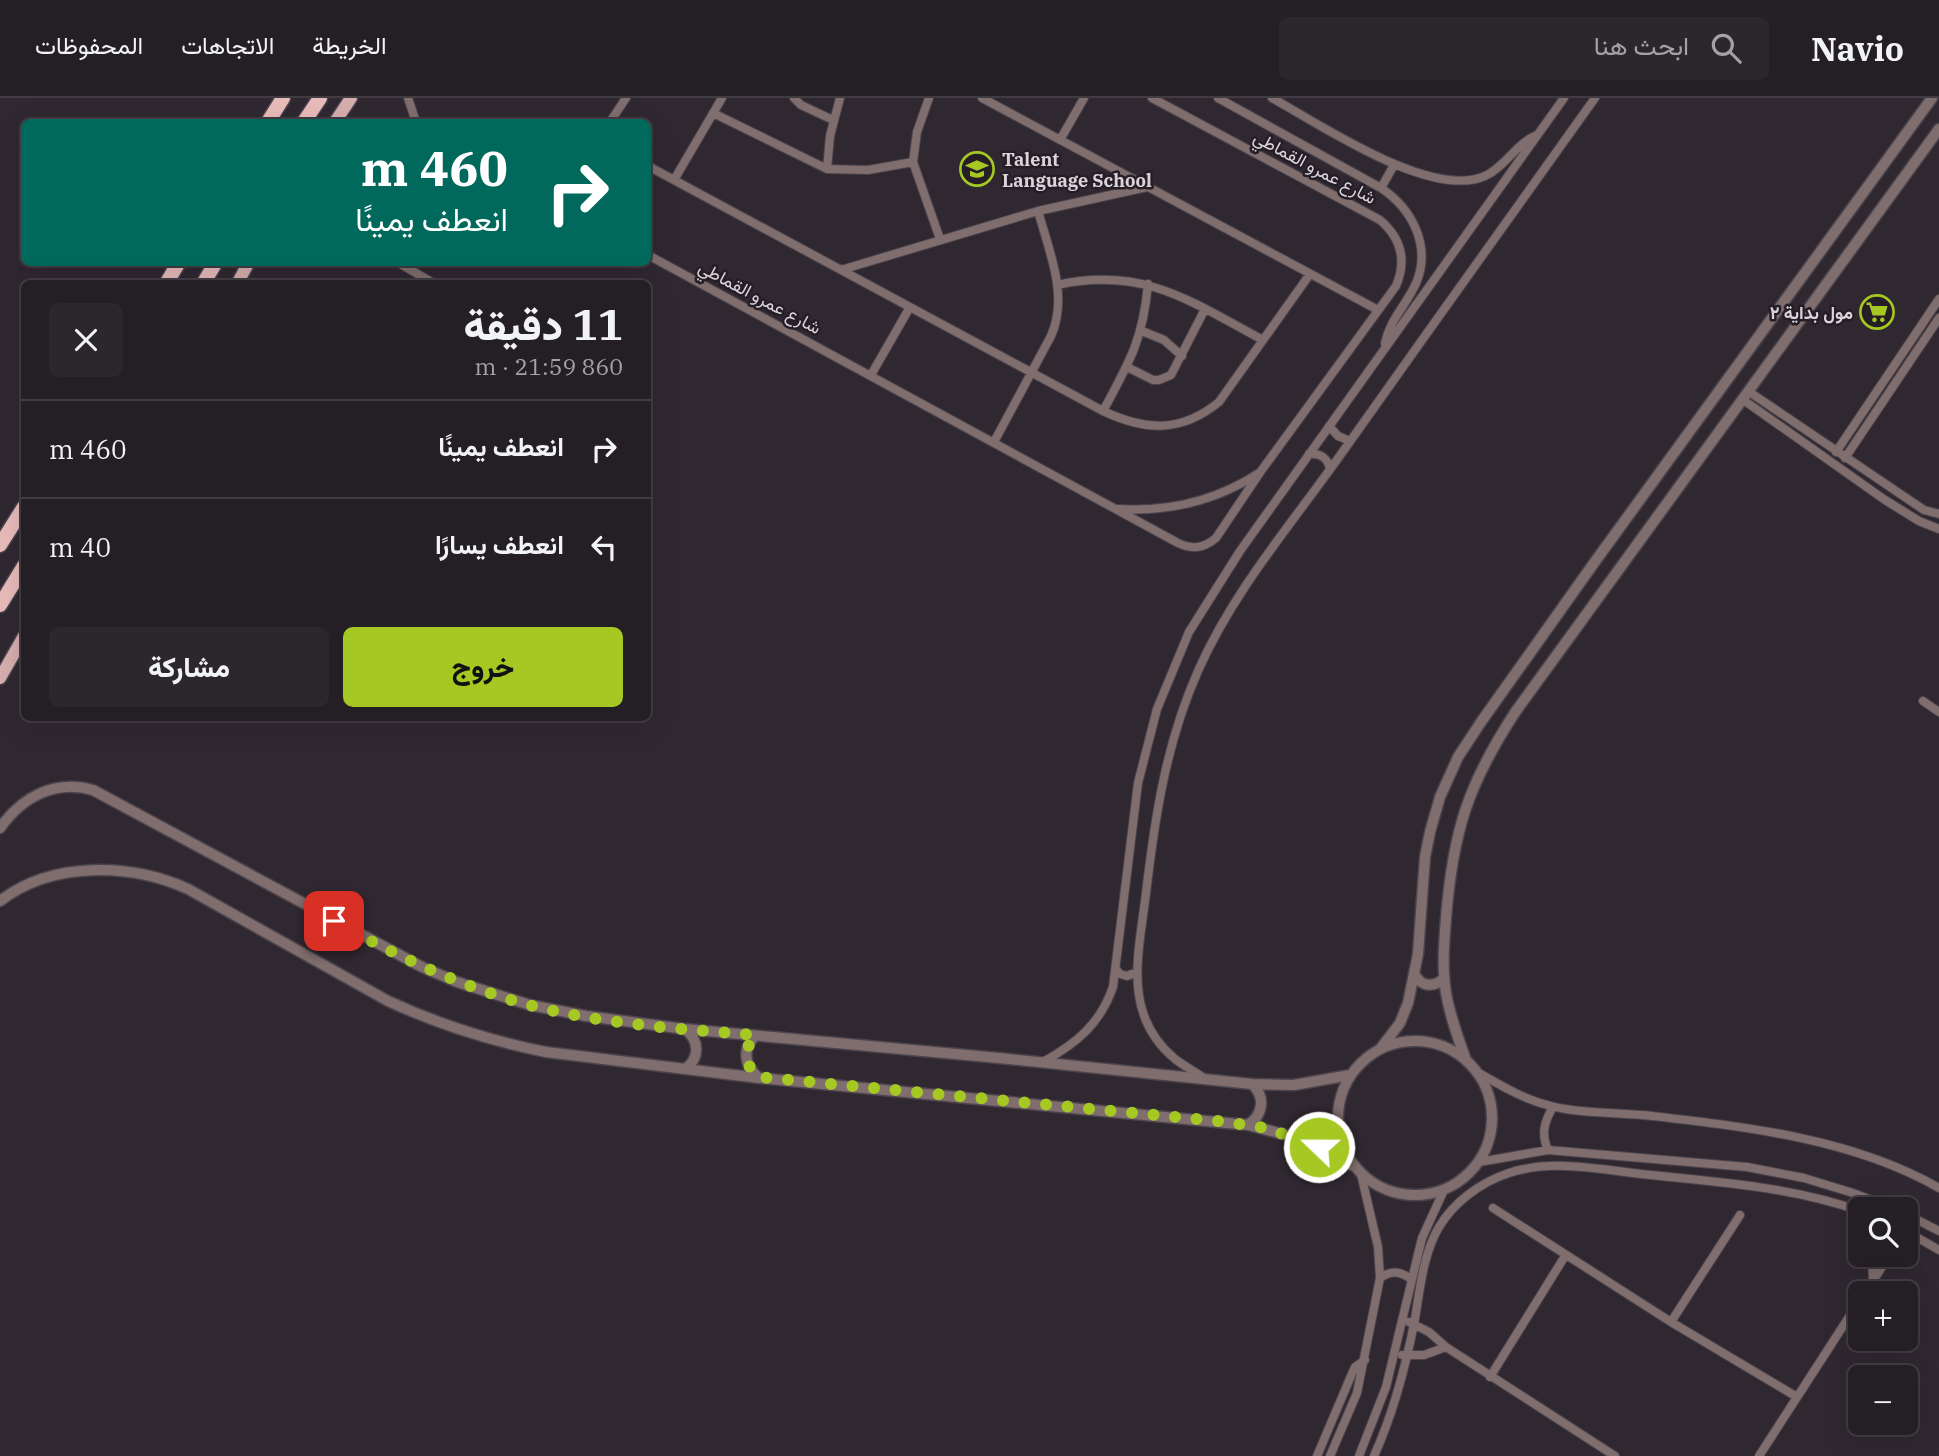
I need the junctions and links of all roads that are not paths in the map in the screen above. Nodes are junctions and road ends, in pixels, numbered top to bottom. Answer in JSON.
{"nodes":[{"id":1,"x":283,"y":98,"type":"edge"},
{"id":2,"x":320,"y":98,"type":"edge"},
{"id":3,"x":351,"y":98,"type":"edge"},
{"id":4,"x":408,"y":98,"type":"edge"},
{"id":5,"x":625,"y":98,"type":"edge"},
{"id":6,"x":722,"y":98,"type":"edge"},
{"id":7,"x":794,"y":98,"type":"edge"},
{"id":8,"x":840,"y":98,"type":"edge"},
{"id":9,"x":929,"y":98,"type":"edge"},
{"id":10,"x":982,"y":98,"type":"edge"},
{"id":11,"x":1084,"y":98,"type":"edge"},
{"id":12,"x":1152,"y":98,"type":"edge"},
{"id":13,"x":1218,"y":98,"type":"edge"},
{"id":14,"x":1272,"y":98,"type":"edge"},
{"id":15,"x":1564,"y":98,"type":"edge"},
{"id":16,"x":1595,"y":98,"type":"edge"},
{"id":17,"x":1932,"y":98,"type":"edge"},
{"id":18,"x":713,"y":113,"type":"junction"},
{"id":19,"x":270,"y":119,"type":"edge"},
{"id":20,"x":306,"y":119,"type":"edge"},
{"id":21,"x":337,"y":119,"type":"edge"},
{"id":22,"x":415,"y":119,"type":"edge"},
{"id":23,"x":612,"y":119,"type":"edge"},
{"id":24,"x":833,"y":120,"type":"junction"},
{"id":25,"x":1939,"y":129,"type":"edge"},
{"id":26,"x":1538,"y":134,"type":"junction"},
{"id":27,"x":1060,"y":140,"type":"junction"},
{"id":28,"x":913,"y":162,"type":"junction"},
{"id":29,"x":1394,"y":164,"type":"junction"},
{"id":30,"x":651,"y":168,"type":"edge"},
{"id":31,"x":827,"y":169,"type":"junction"},
{"id":32,"x":674,"y":180,"type":"junction"},
{"id":33,"x":1147,"y":187,"type":"junction"},
{"id":34,"x":1381,"y":188,"type":"junction"},
{"id":35,"x":1038,"y":211,"type":"junction"},
{"id":36,"x":940,"y":239,"type":"junction"},
{"id":37,"x":651,"y":257,"type":"edge"},
{"id":38,"x":404,"y":266,"type":"edge"},
{"id":39,"x":841,"y":270,"type":"junction"},
{"id":40,"x":1310,"y":274,"type":"junction"},
{"id":41,"x":428,"y":280,"type":"edge"},
{"id":42,"x":1148,"y":284,"type":"junction"},
{"id":43,"x":1057,"y":285,"type":"junction"},
{"id":44,"x":1939,"y":299,"type":"edge"},
{"id":45,"x":910,"y":307,"type":"junction"},
{"id":46,"x":1205,"y":309,"type":"junction"},
{"id":47,"x":1378,"y":310,"type":"junction"},
{"id":48,"x":1938,"y":322,"type":"edge"},
{"id":49,"x":1142,"y":331,"type":"junction"},
{"id":50,"x":1263,"y":340,"type":"junction"},
{"id":51,"x":1385,"y":349,"type":"junction"},
{"id":52,"x":1182,"y":356,"type":"junction"},
{"id":53,"x":1127,"y":367,"type":"junction"},
{"id":54,"x":1031,"y":373,"type":"junction"},
{"id":55,"x":871,"y":375,"type":"junction"},
{"id":56,"x":1745,"y":395,"type":"junction"},
{"id":57,"x":1103,"y":411,"type":"junction"},
{"id":58,"x":1787,"y":418,"type":"junction"},
{"id":59,"x":1329,"y":426,"type":"junction"},
{"id":60,"x":1782,"y":427,"type":"junction"},
{"id":61,"x":1350,"y":441,"type":"junction"},
{"id":62,"x":994,"y":442,"type":"junction"},
{"id":63,"x":1836,"y":452,"type":"junction"},
{"id":64,"x":1309,"y":454,"type":"junction"},
{"id":65,"x":1845,"y":457,"type":"junction"},
{"id":66,"x":1330,"y":469,"type":"junction"},
{"id":67,"x":1261,"y":471,"type":"junction"},
{"id":68,"x":1116,"y":508,"type":"junction"},
{"id":69,"x":21,"y":512,"type":"edge"},
{"id":70,"x":1939,"y":514,"type":"edge"},
{"id":71,"x":1939,"y":529,"type":"edge"},
{"id":72,"x":1616,"y":534,"type":"junction"},
{"id":73,"x":0,"y":545,"type":"edge"},
{"id":74,"x":1636,"y":546,"type":"junction"},
{"id":75,"x":1594,"y":563,"type":"junction"},
{"id":76,"x":21,"y":571,"type":"edge"},
{"id":77,"x":1613,"y":577,"type":"junction"},
{"id":78,"x":0,"y":605,"type":"edge"},
{"id":79,"x":21,"y":641,"type":"edge"},
{"id":80,"x":0,"y":678,"type":"edge"},
{"id":81,"x":1923,"y":701,"type":"dead end"},
{"id":82,"x":1939,"y":712,"type":"edge"},
{"id":83,"x":0,"y":828,"type":"edge"},
{"id":84,"x":0,"y":901,"type":"edge"},
{"id":85,"x":1116,"y":969,"type":"junction"},
{"id":86,"x":1137,"y":972,"type":"junction"},
{"id":87,"x":1415,"y":975,"type":"junction"},
{"id":88,"x":1444,"y":978,"type":"junction"},
{"id":89,"x":685,"y":1029,"type":"junction"},
{"id":90,"x":755,"y":1035,"type":"junction"},
{"id":91,"x":1381,"y":1048,"type":"junction"},
{"id":92,"x":1466,"y":1060,"type":"junction"},
{"id":93,"x":1042,"y":1062,"type":"junction"},
{"id":94,"x":685,"y":1069,"type":"junction"},
{"id":95,"x":1479,"y":1073,"type":"junction"},
{"id":96,"x":1350,"y":1075,"type":"junction"},
{"id":97,"x":759,"y":1077,"type":"junction"},
{"id":98,"x":1206,"y":1079,"type":"junction"},
{"id":99,"x":1252,"y":1084,"type":"junction"},
{"id":100,"x":1553,"y":1107,"type":"junction"},
{"id":101,"x":1248,"y":1125,"type":"junction"},
{"id":102,"x":1548,"y":1150,"type":"junction"},
{"id":103,"x":1479,"y":1162,"type":"junction"},
{"id":104,"x":1352,"y":1165,"type":"junction"},
{"id":105,"x":1361,"y":1174,"type":"junction"},
{"id":106,"x":1939,"y":1188,"type":"edge"},
{"id":107,"x":1444,"y":1191,"type":"junction"},
{"id":108,"x":1863,"y":1197,"type":"edge"},
{"id":109,"x":1493,"y":1208,"type":"dead end"},
{"id":110,"x":1848,"y":1208,"type":"edge"},
{"id":111,"x":1740,"y":1215,"type":"dead end"},
{"id":112,"x":1918,"y":1220,"type":"edge"},
{"id":113,"x":1939,"y":1231,"type":"edge"},
{"id":114,"x":1918,"y":1238,"type":"edge"},
{"id":115,"x":1939,"y":1250,"type":"edge"},
{"id":116,"x":1565,"y":1256,"type":"junction"},
{"id":117,"x":1872,"y":1267,"type":"edge"},
{"id":118,"x":1882,"y":1267,"type":"edge"},
{"id":119,"x":1380,"y":1278,"type":"junction"},
{"id":120,"x":1411,"y":1279,"type":"junction"},
{"id":121,"x":1873,"y":1280,"type":"joint"},
{"id":122,"x":1848,"y":1318,"type":"edge"},
{"id":123,"x":1402,"y":1320,"type":"junction"},
{"id":124,"x":1671,"y":1322,"type":"junction"},
{"id":125,"x":1414,"y":1324,"type":"junction"},
{"id":126,"x":1446,"y":1348,"type":"junction"},
{"id":127,"x":1395,"y":1354,"type":"junction"},
{"id":128,"x":1407,"y":1356,"type":"junction"},
{"id":129,"x":1365,"y":1360,"type":"junction"},
{"id":130,"x":1490,"y":1377,"type":"junction"},
{"id":131,"x":1797,"y":1397,"type":"junction"},
{"id":132,"x":1317,"y":1456,"type":"edge"},
{"id":133,"x":1330,"y":1456,"type":"edge"},
{"id":134,"x":1359,"y":1456,"type":"edge"},
{"id":135,"x":1374,"y":1456,"type":"edge"},
{"id":136,"x":1615,"y":1456,"type":"edge"},
{"id":137,"x":1759,"y":1456,"type":"edge"}],
"edges":[{"from":1,"to":19,"type":"highway"},
{"from":2,"to":20,"type":"highway"},
{"from":3,"to":21,"type":"main road"},
{"from":4,"to":22,"type":"street"},
{"from":5,"to":23,"type":"street"},
{"from":6,"to":18,"type":"street"},
{"from":7,"to":24,"type":"street"},
{"from":8,"to":24,"type":"street"},
{"from":9,"to":28,"type":"street"},
{"from":10,"to":27,"type":"street"},
{"from":11,"to":27,"type":"street"},
{"from":12,"to":47,"type":"street","name":"شارع عمرو القماطي"},
{"from":13,"to":34,"type":"street"},
{"from":14,"to":29,"type":"street"},
{"from":15,"to":26,"type":"street"},
{"from":16,"to":61,"type":"street"},
{"from":17,"to":72,"type":"street"},
{"from":18,"to":31,"type":"street"},
{"from":18,"to":32,"type":"street"},
{"from":24,"to":31,"type":"street"},
{"from":25,"to":56,"type":"street"},
{"from":26,"to":29,"type":"street"},
{"from":26,"to":51,"type":"street"},
{"from":27,"to":33,"type":"street"},
{"from":28,"to":31,"type":"street"},
{"from":28,"to":36,"type":"street"},
{"from":29,"to":34,"type":"street"},
{"from":30,"to":32,"type":"street"},
{"from":32,"to":39,"type":"street"},
{"from":33,"to":35,"type":"street"},
{"from":33,"to":40,"type":"street"},
{"from":34,"to":51,"type":"street"},
{"from":35,"to":36,"type":"street"},
{"from":35,"to":43,"type":"street"},
{"from":36,"to":39,"type":"street"},
{"from":37,"to":55,"type":"street","name":"شارع عمرو القماطي"},
{"from":38,"to":41,"type":"street"},
{"from":39,"to":45,"type":"street"},
{"from":40,"to":47,"type":"street"},
{"from":40,"to":50,"type":"street"},
{"from":42,"to":43,"type":"street"},
{"from":42,"to":46,"type":"street"},
{"from":42,"to":49,"type":"street"},
{"from":43,"to":54,"type":"street"},
{"from":44,"to":63,"type":"street"},
{"from":45,"to":54,"type":"street"},
{"from":45,"to":55,"type":"street"},
{"from":46,"to":50,"type":"street"},
{"from":46,"to":52,"type":"street"},
{"from":47,"to":67,"type":"street","name":"شارع عمرو القماطي"},
{"from":48,"to":65,"type":"street"},
{"from":49,"to":52,"type":"street"},
{"from":49,"to":53,"type":"street"},
{"from":50,"to":57,"type":"street"},
{"from":51,"to":59,"type":"street"},
{"from":52,"to":53,"type":"street"},
{"from":53,"to":57,"type":"street"},
{"from":54,"to":57,"type":"street"},
{"from":54,"to":62,"type":"street"},
{"from":55,"to":62,"type":"street","name":"شارع عمرو القماطي"},
{"from":56,"to":58,"type":"street"},
{"from":56,"to":60,"type":"street"},
{"from":56,"to":74,"type":"street"},
{"from":58,"to":60,"type":"street"},
{"from":58,"to":63,"type":"street"},
{"from":59,"to":61,"type":"street"},
{"from":59,"to":64,"type":"street"},
{"from":60,"to":71,"type":"street"},
{"from":61,"to":66,"type":"street"},
{"from":62,"to":68,"type":"street","name":"شارع عمرو القماطي"},
{"from":63,"to":65,"type":"street"},
{"from":64,"to":66,"type":"street"},
{"from":64,"to":85,"type":"street"},
{"from":65,"to":70,"type":"street"},
{"from":66,"to":86,"type":"street"},
{"from":67,"to":68,"type":"street","name":"شارع عمرو القماطي"},
{"from":67,"to":68,"type":"street","name":"شارع عمرو القماطي"},
{"from":69,"to":73,"type":"highway"},
{"from":72,"to":74,"type":"street"},
{"from":72,"to":75,"type":"street"},
{"from":74,"to":77,"type":"street"},
{"from":75,"to":77,"type":"street"},
{"from":75,"to":87,"type":"street"},
{"from":76,"to":78,"type":"highway"},
{"from":77,"to":88,"type":"street"},
{"from":79,"to":80,"type":"main road"},
{"from":81,"to":82,"type":"street"},
{"from":83,"to":89,"type":"street"},
{"from":84,"to":94,"type":"street"},
{"from":85,"to":86,"type":"street"},
{"from":85,"to":93,"type":"street"},
{"from":86,"to":98,"type":"street"},
{"from":87,"to":88,"type":"street"},
{"from":87,"to":91,"type":"street"},
{"from":88,"to":92,"type":"street"},
{"from":89,"to":90,"type":"street"},
{"from":89,"to":94,"type":"street"},
{"from":90,"to":93,"type":"street"},
{"from":90,"to":97,"type":"street"},
{"from":91,"to":92,"type":"street"},
{"from":91,"to":96,"type":"street"},
{"from":92,"to":95,"type":"street"},
{"from":93,"to":98,"type":"street"},
{"from":94,"to":97,"type":"street"},
{"from":95,"to":100,"type":"street"},
{"from":95,"to":103,"type":"street"},
{"from":96,"to":99,"type":"street"},
{"from":96,"to":104,"type":"street"},
{"from":97,"to":101,"type":"street"},
{"from":98,"to":99,"type":"street"},
{"from":99,"to":101,"type":"street"},
{"from":100,"to":102,"type":"street"},
{"from":100,"to":106,"type":"street"},
{"from":101,"to":104,"type":"street"},
{"from":102,"to":103,"type":"street"},
{"from":102,"to":108,"type":"street"},
{"from":103,"to":107,"type":"street"},
{"from":104,"to":105,"type":"street"},
{"from":105,"to":107,"type":"street"},
{"from":105,"to":119,"type":"street"},
{"from":107,"to":120,"type":"street"},
{"from":109,"to":116,"type":"street"},
{"from":110,"to":125,"type":"street"},
{"from":111,"to":124,"type":"street"},
{"from":112,"to":113,"type":"street"},
{"from":114,"to":115,"type":"street"},
{"from":116,"to":124,"type":"street"},
{"from":116,"to":130,"type":"street"},
{"from":117,"to":121,"type":"street"},
{"from":118,"to":121,"type":"street"},
{"from":119,"to":120,"type":"street"},
{"from":119,"to":129,"type":"street"},
{"from":120,"to":123,"type":"street"},
{"from":122,"to":131,"type":"street"},
{"from":123,"to":125,"type":"street"},
{"from":123,"to":127,"type":"street"},
{"from":124,"to":131,"type":"street"},
{"from":125,"to":126,"type":"street"},
{"from":125,"to":128,"type":"street"},
{"from":126,"to":128,"type":"street"},
{"from":126,"to":130,"type":"street"},
{"from":127,"to":128,"type":"street"},
{"from":127,"to":134,"type":"street"},
{"from":128,"to":135,"type":"street"},
{"from":129,"to":132,"type":"street"},
{"from":129,"to":133,"type":"street"},
{"from":130,"to":136,"type":"street"},
{"from":131,"to":137,"type":"street"}]}
